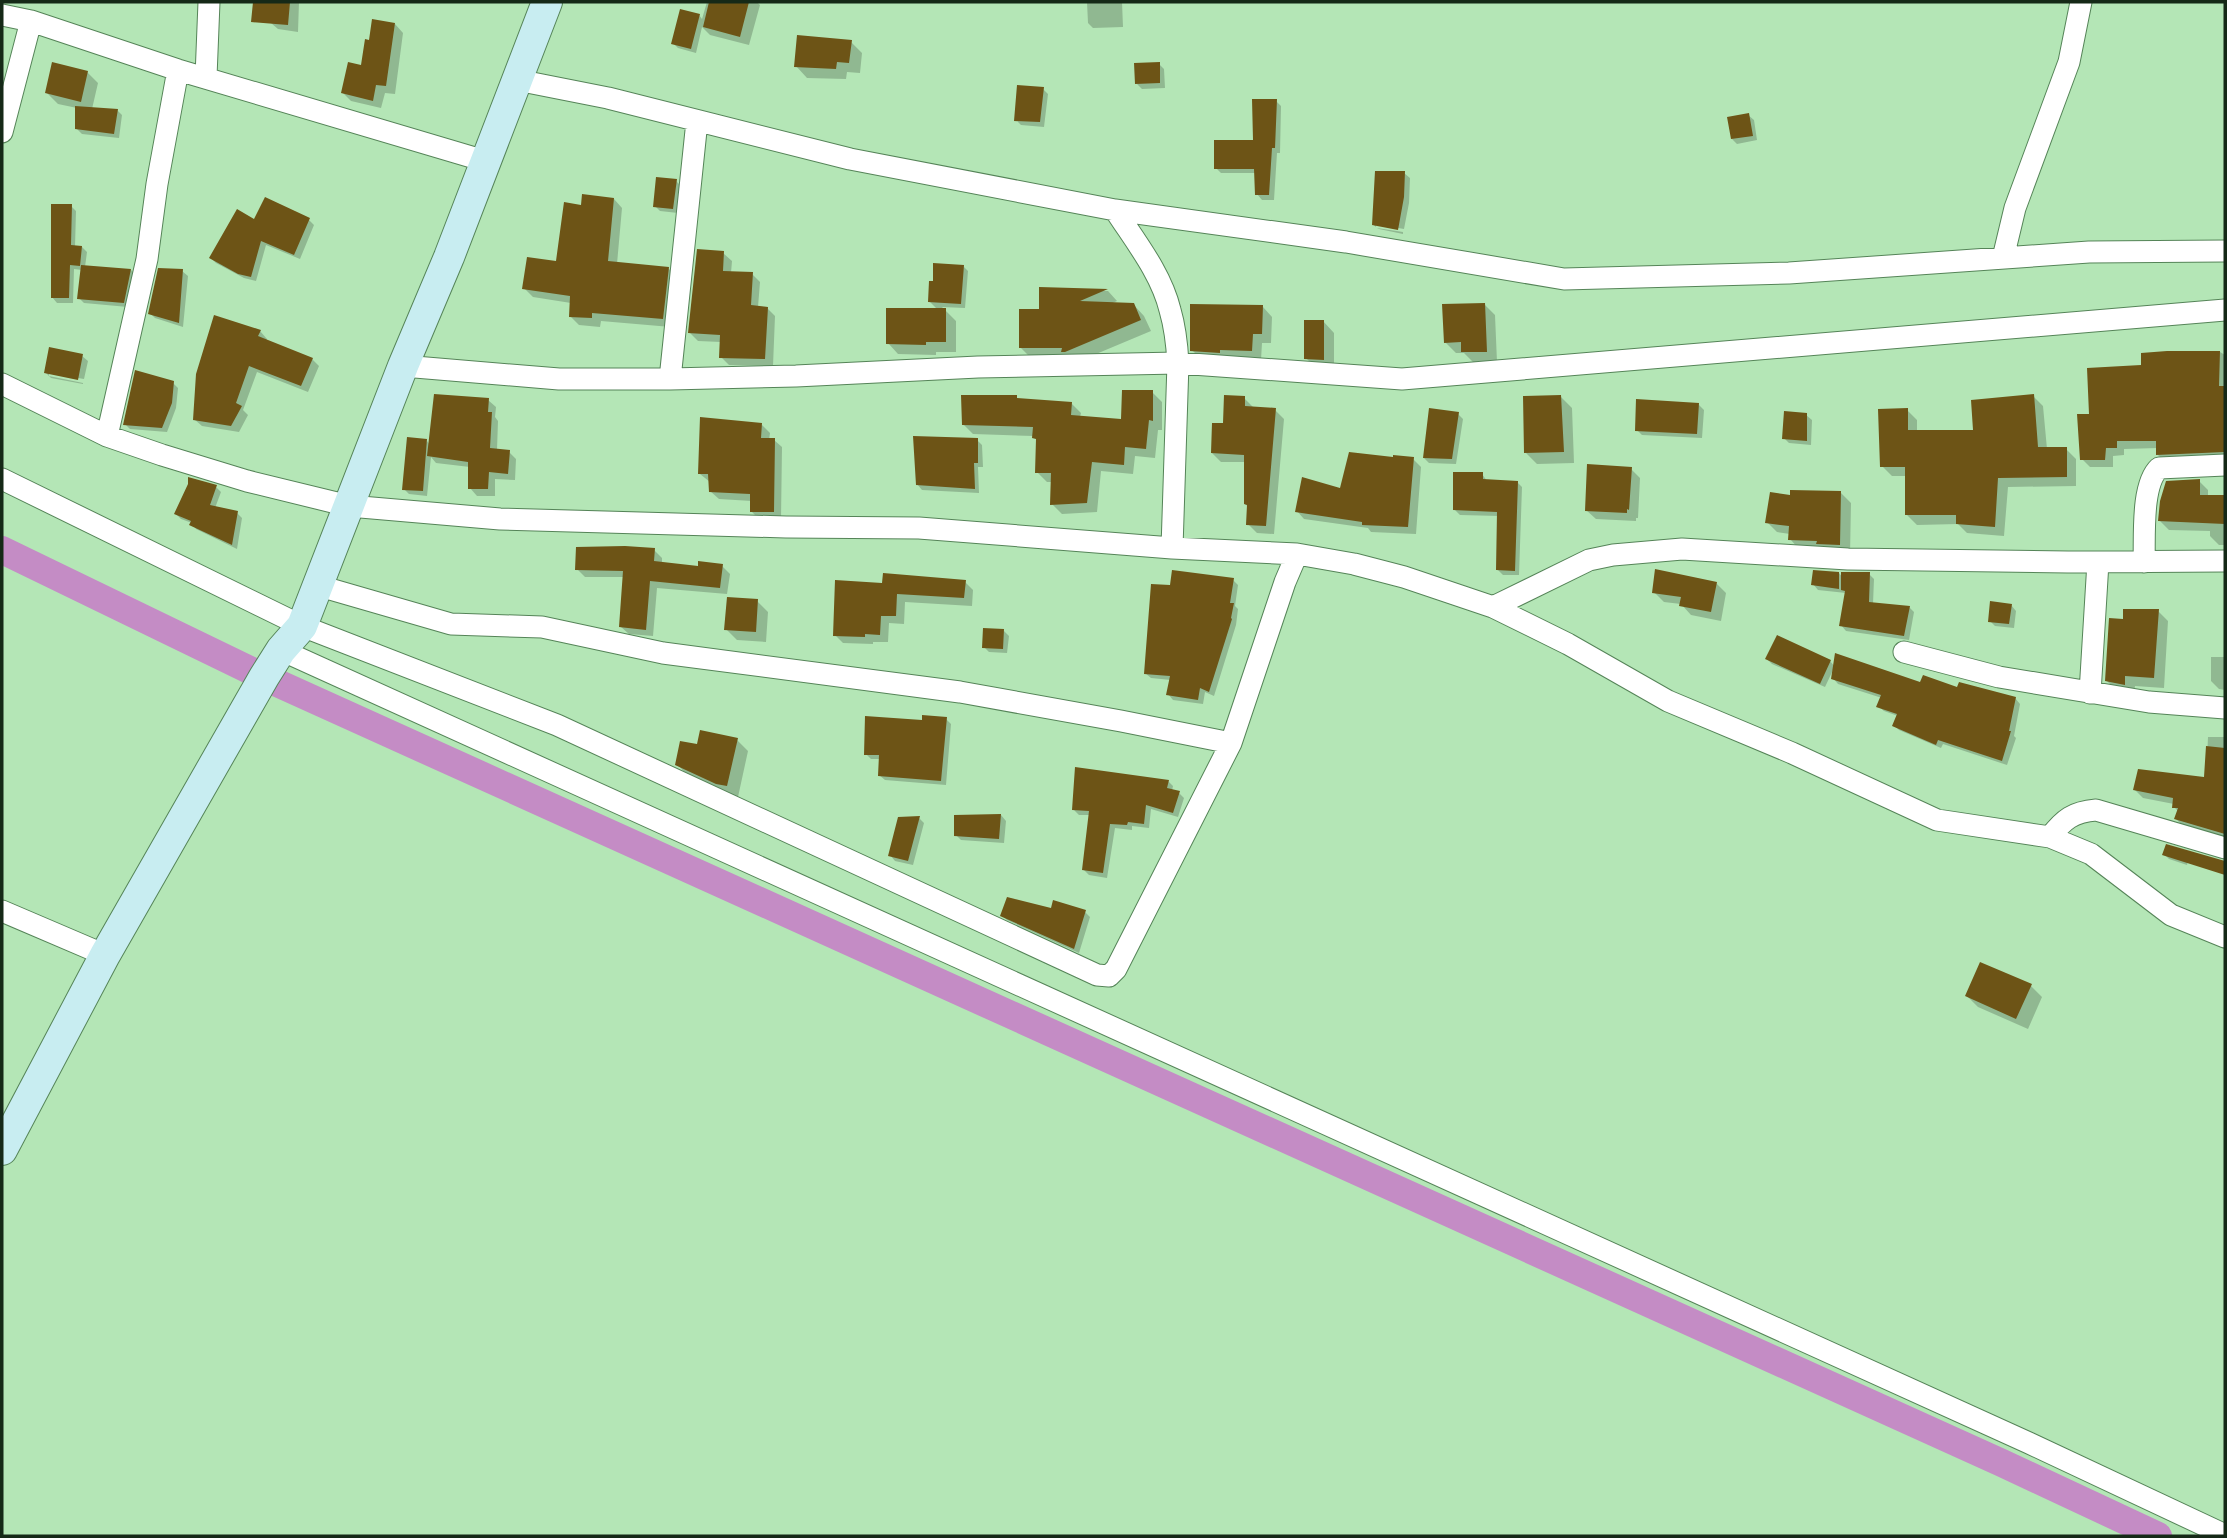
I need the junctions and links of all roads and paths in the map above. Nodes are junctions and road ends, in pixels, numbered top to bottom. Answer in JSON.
{"nodes":[{"id":1,"x":209,"y":2,"type":"edge"},
{"id":2,"x":547,"y":2,"type":"edge"},
{"id":3,"x":2081,"y":2,"type":"edge"},
{"id":4,"x":2,"y":15,"type":"edge"},
{"id":5,"x":31,"y":21,"type":"junction"},
{"id":6,"x":178,"y":69,"type":"junction"},
{"id":7,"x":206,"y":77,"type":"junction"},
{"id":8,"x":517,"y":80,"type":"junction"},
{"id":9,"x":697,"y":121,"type":"junction"},
{"id":10,"x":2,"y":132,"type":"edge"},
{"id":11,"x":485,"y":162,"type":"junction"},
{"id":12,"x":1115,"y":210,"type":"junction"},
{"id":13,"x":2225,"y":251,"type":"edge"},
{"id":14,"x":2003,"y":258,"type":"junction"},
{"id":15,"x":2225,"y":310,"type":"edge"},
{"id":16,"x":1178,"y":363,"type":"junction"},
{"id":17,"x":403,"y":366,"type":"junction"},
{"id":18,"x":670,"y":379,"type":"junction"},
{"id":19,"x":2,"y":384,"type":"edge"},
{"id":20,"x":107,"y":436,"type":"junction"},
{"id":21,"x":2225,"y":466,"type":"edge"},
{"id":22,"x":2,"y":479,"type":"edge"},
{"id":23,"x":349,"y":506,"type":"junction"},
{"id":24,"x":1172,"y":548,"type":"junction"},
{"id":25,"x":1297,"y":554,"type":"junction"},
{"id":26,"x":2225,"y":561,"type":"edge"},
{"id":27,"x":2098,"y":562,"type":"junction"},
{"id":28,"x":2144,"y":562,"type":"junction"},
{"id":29,"x":316,"y":585,"type":"junction"},
{"id":30,"x":1493,"y":607,"type":"junction"},
{"id":31,"x":302,"y":626,"type":"junction"},
{"id":32,"x":281,"y":650,"type":"junction"},
{"id":33,"x":1904,"y":652,"type":"dead end"},
{"id":34,"x":2090,"y":692,"type":"junction"},
{"id":35,"x":2225,"y":708,"type":"edge"},
{"id":36,"x":1231,"y":743,"type":"junction"},
{"id":37,"x":2050,"y":837,"type":"junction"},
{"id":38,"x":2225,"y":848,"type":"edge"},
{"id":39,"x":2,"y":911,"type":"edge"},
{"id":40,"x":2225,"y":937,"type":"edge"},
{"id":41,"x":105,"y":955,"type":"junction"},
{"id":42,"x":2,"y":1150,"type":"edge"},
{"id":43,"x":2225,"y":1535,"type":"edge"}],
"edges":[{"from":1,"to":7,"type":"street"},
{"from":2,"to":8,"type":"street"},
{"from":3,"to":14,"type":"street"},
{"from":4,"to":5,"type":"street"},
{"from":5,"to":6,"type":"street"},
{"from":5,"to":10,"type":"street"},
{"from":6,"to":7,"type":"street"},
{"from":6,"to":20,"type":"street"},
{"from":7,"to":11,"type":"street"},
{"from":8,"to":9,"type":"street"},
{"from":8,"to":11,"type":"street"},
{"from":9,"to":12,"type":"street"},
{"from":9,"to":18,"type":"street"},
{"from":11,"to":17,"type":"street"},
{"from":12,"to":14,"type":"street"},
{"from":12,"to":16,"type":"street"},
{"from":13,"to":14,"type":"street"},
{"from":15,"to":16,"type":"street"},
{"from":16,"to":18,"type":"street"},
{"from":16,"to":24,"type":"street"},
{"from":17,"to":18,"type":"street"},
{"from":17,"to":23,"type":"street"},
{"from":19,"to":20,"type":"street"},
{"from":20,"to":23,"type":"street"},
{"from":21,"to":28,"type":"street"},
{"from":22,"to":31,"type":"street"},
{"from":23,"to":24,"type":"street"},
{"from":23,"to":29,"type":"street"},
{"from":24,"to":25,"type":"street"},
{"from":25,"to":30,"type":"street"},
{"from":25,"to":36,"type":"street"},
{"from":26,"to":28,"type":"street"},
{"from":27,"to":28,"type":"street"},
{"from":27,"to":30,"type":"street"},
{"from":27,"to":34,"type":"street"},
{"from":29,"to":31,"type":"street"},
{"from":29,"to":36,"type":"street"},
{"from":30,"to":37,"type":"street"},
{"from":31,"to":32,"type":"street"},
{"from":31,"to":36,"type":"street"},
{"from":32,"to":41,"type":"street"},
{"from":32,"to":43,"type":"street"},
{"from":33,"to":34,"type":"street"},
{"from":34,"to":35,"type":"street"},
{"from":37,"to":38,"type":"street"},
{"from":37,"to":40,"type":"street"},
{"from":39,"to":41,"type":"street"},
{"from":41,"to":42,"type":"street"}]}
